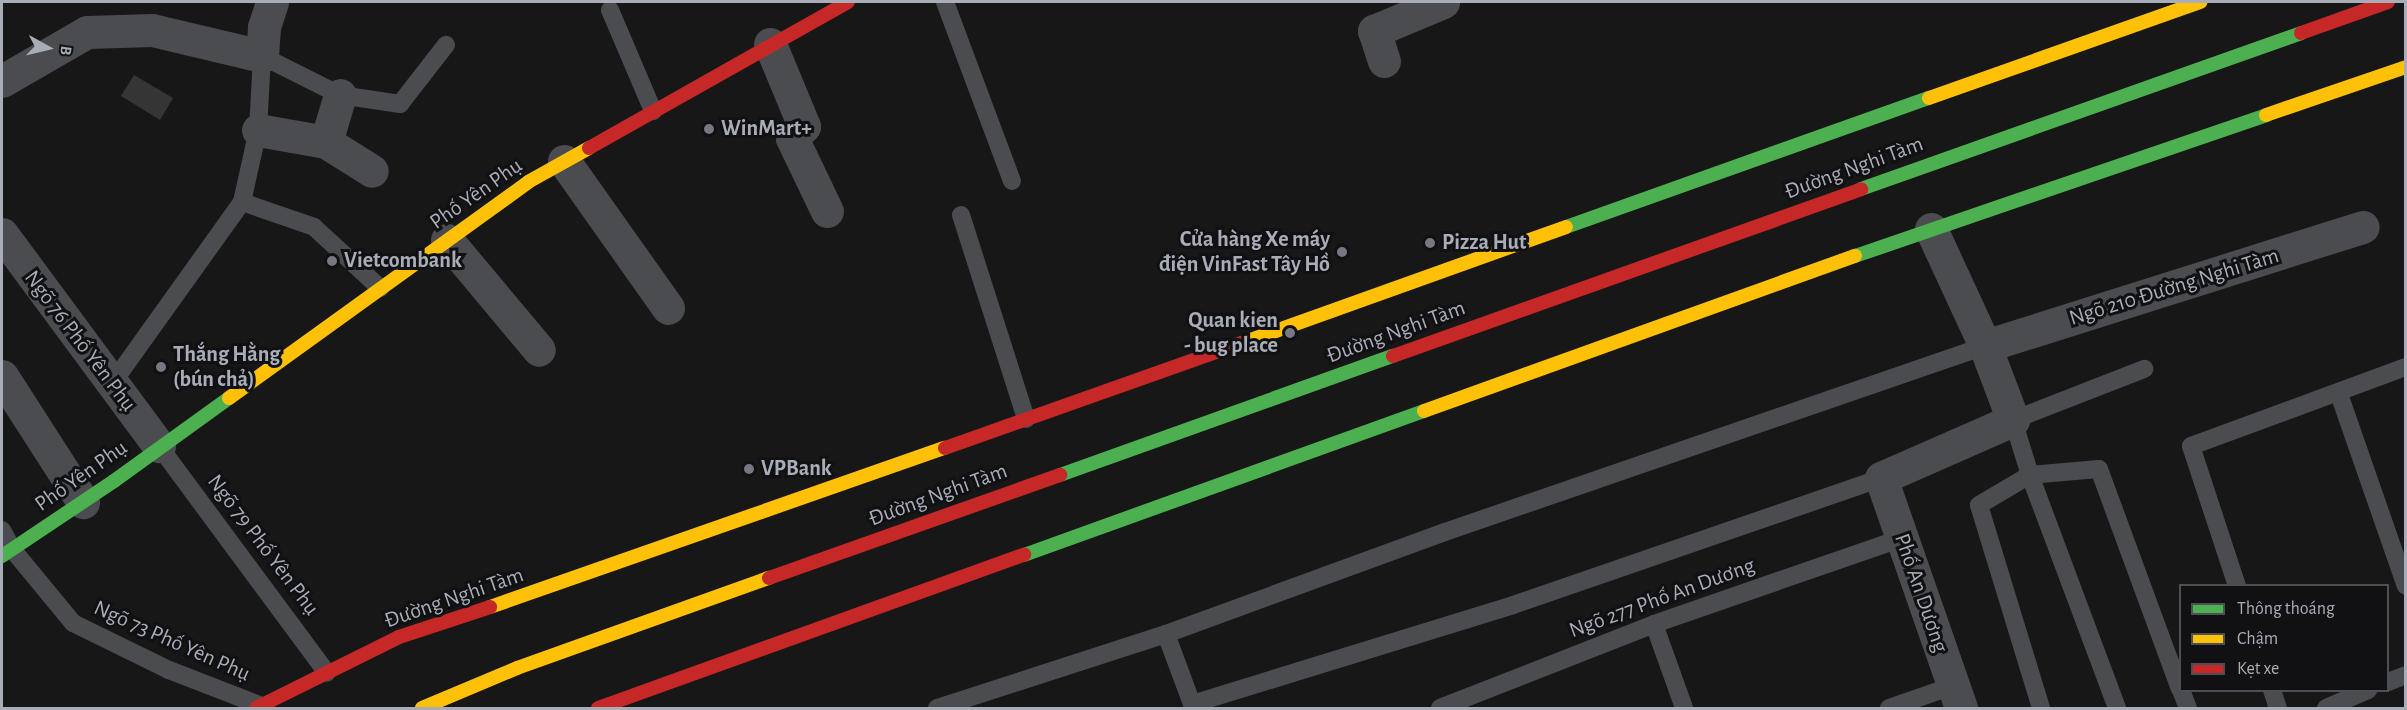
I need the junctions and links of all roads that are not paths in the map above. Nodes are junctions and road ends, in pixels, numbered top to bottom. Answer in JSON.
{"nodes":[{"id":1,"x":272,"y":2,"type":"edge"},
{"id":2,"x":848,"y":2,"type":"edge"},
{"id":3,"x":945,"y":2,"type":"edge"},
{"id":4,"x":1443,"y":2,"type":"edge"},
{"id":5,"x":2200,"y":2,"type":"edge"},
{"id":6,"x":2388,"y":2,"type":"edge"},
{"id":7,"x":2157,"y":9,"type":"edge"},
{"id":8,"x":610,"y":10,"type":"dead end"},
{"id":9,"x":770,"y":44,"type":"junction"},
{"id":10,"x":446,"y":45,"type":"dead end"},
{"id":11,"x":262,"y":56,"type":"junction"},
{"id":12,"x":1384,"y":61,"type":"dead end"},
{"id":13,"x":2406,"y":67,"type":"edge"},
{"id":14,"x":2,"y":81,"type":"edge"},
{"id":15,"x":340,"y":95,"type":"junction"},
{"id":16,"x":653,"y":111,"type":"junction"},
{"id":17,"x":258,"y":130,"type":"junction"},
{"id":18,"x":326,"y":142,"type":"junction"},
{"id":19,"x":564,"y":160,"type":"junction"},
{"id":20,"x":372,"y":171,"type":"dead end"},
{"id":21,"x":1012,"y":181,"type":"dead end"},
{"id":22,"x":242,"y":202,"type":"junction"},
{"id":23,"x":827,"y":211,"type":"dead end"},
{"id":24,"x":961,"y":215,"type":"dead end"},
{"id":25,"x":2363,"y":227,"type":"dead end"},
{"id":26,"x":1931,"y":229,"type":"junction"},
{"id":27,"x":2,"y":234,"type":"edge"},
{"id":28,"x":447,"y":240,"type":"junction"},
{"id":29,"x":380,"y":288,"type":"junction"},
{"id":30,"x":668,"y":308,"type":"dead end"},
{"id":31,"x":1985,"y":346,"type":"junction"},
{"id":32,"x":539,"y":350,"type":"dead end"},
{"id":33,"x":2406,"y":367,"type":"edge"},
{"id":34,"x":2144,"y":369,"type":"dead end"},
{"id":35,"x":2,"y":376,"type":"edge"},
{"id":36,"x":111,"y":385,"type":"junction"},
{"id":37,"x":2339,"y":393,"type":"junction"},
{"id":38,"x":1026,"y":419,"type":"junction"},
{"id":39,"x":2013,"y":420,"type":"junction"},
{"id":40,"x":159,"y":446,"type":"junction"},
{"id":41,"x":2030,"y":475,"type":"junction"},
{"id":42,"x":1881,"y":478,"type":"junction"},
{"id":43,"x":83,"y":502,"type":"junction"},
{"id":44,"x":2,"y":530,"type":"edge"},
{"id":45,"x":1903,"y":538,"type":"junction"},
{"id":46,"x":7,"y":553,"type":"edge"},
{"id":47,"x":2237,"y":584,"type":"edge"},
{"id":48,"x":2406,"y":586,"type":"edge"},
{"id":49,"x":1654,"y":624,"type":"junction"},
{"id":50,"x":1166,"y":634,"type":"junction"},
{"id":51,"x":327,"y":673,"type":"junction"},
{"id":52,"x":2406,"y":675,"type":"edge"},
{"id":53,"x":2389,"y":682,"type":"edge"},
{"id":54,"x":2179,"y":685,"type":"edge"},
{"id":55,"x":2182,"y":692,"type":"edge"},
{"id":56,"x":2273,"y":692,"type":"edge"},
{"id":57,"x":2363,"y":692,"type":"edge"},
{"id":58,"x":1957,"y":697,"type":"edge"},
{"id":59,"x":1184,"y":706,"type":"edge"},
{"id":60,"x":259,"y":707,"type":"edge"},
{"id":61,"x":422,"y":708,"type":"edge"},
{"id":62,"x":598,"y":708,"type":"edge"},
{"id":63,"x":937,"y":708,"type":"edge"},
{"id":64,"x":1440,"y":708,"type":"edge"},
{"id":65,"x":1684,"y":708,"type":"edge"},
{"id":66,"x":1889,"y":708,"type":"edge"},
{"id":67,"x":2041,"y":708,"type":"edge"},
{"id":68,"x":2117,"y":708,"type":"edge"},
{"id":69,"x":2188,"y":708,"type":"edge"},
{"id":70,"x":2278,"y":708,"type":"edge"},
{"id":71,"x":2326,"y":708,"type":"edge"}],
"edges":[{"from":1,"to":11,"type":"street"},
{"from":2,"to":9,"type":"main road","name":"Phố Yên Phụ"},
{"from":3,"to":21,"type":"lane"},
{"from":4,"to":12,"type":"street"},
{"from":5,"to":7,"type":"main road","name":"Đường Nghi Tàm"},
{"from":6,"to":61,"type":"main road","name":"Đường Nghi Tàm"},
{"from":7,"to":38,"type":"main road","name":"Đường Nghi Tàm"},
{"from":8,"to":16,"type":"lane"},
{"from":9,"to":16,"type":"main road","name":"Phố Yên Phụ"},
{"from":9,"to":23,"type":"street"},
{"from":10,"to":15,"type":"lane"},
{"from":11,"to":14,"type":"street"},
{"from":11,"to":15,"type":"lane"},
{"from":11,"to":17,"type":"lane"},
{"from":13,"to":26,"type":"main road"},
{"from":15,"to":18,"type":"street"},
{"from":16,"to":19,"type":"main road","name":"Phố Yên Phụ"},
{"from":17,"to":18,"type":"street"},
{"from":17,"to":22,"type":"lane"},
{"from":18,"to":20,"type":"street"},
{"from":19,"to":28,"type":"main road","name":"Phố Yên Phụ"},
{"from":19,"to":30,"type":"street"},
{"from":22,"to":29,"type":"lane"},
{"from":22,"to":36,"type":"lane"},
{"from":24,"to":38,"type":"lane"},
{"from":25,"to":31,"type":"street","name":"Ngõ 210 Đường Nghi Tàm"},
{"from":26,"to":31,"type":"street"},
{"from":26,"to":62,"type":"main road"},
{"from":27,"to":36,"type":"street","name":"Ngõ 76 Phố Yên Phụ"},
{"from":28,"to":29,"type":"main road","name":"Phố Yên Phụ"},
{"from":28,"to":32,"type":"street"},
{"from":29,"to":40,"type":"main road","name":"Phố Yên Phụ"},
{"from":31,"to":39,"type":"street"},
{"from":31,"to":50,"type":"lane"},
{"from":33,"to":37,"type":"lane"},
{"from":34,"to":39,"type":"lane"},
{"from":35,"to":43,"type":"street"},
{"from":36,"to":40,"type":"street","name":"Ngõ 76 Phố Yên Phụ"},
{"from":37,"to":47,"type":"lane"},
{"from":37,"to":48,"type":"lane"},
{"from":38,"to":51,"type":"main road","name":"Đường Nghi Tàm"},
{"from":39,"to":41,"type":"lane"},
{"from":39,"to":42,"type":"street"},
{"from":40,"to":43,"type":"main road","name":"Phố Yên Phụ"},
{"from":40,"to":51,"type":"lane","name":"Ngõ 79 Phố Yên Phụ"},
{"from":41,"to":54,"type":"lane"},
{"from":41,"to":67,"type":"lane"},
{"from":41,"to":68,"type":"lane"},
{"from":42,"to":45,"type":"street","name":"Phố An Dương"},
{"from":42,"to":59,"type":"lane"},
{"from":43,"to":46,"type":"main road","name":"Phố Yên Phụ"},
{"from":44,"to":46,"type":"lane","name":"Ngõ 73 Phố Yên Phụ"},
{"from":45,"to":49,"type":"lane","name":"Ngõ 277 Phố An Dương"},
{"from":45,"to":58,"type":"street","name":"Phố An Dương"},
{"from":46,"to":60,"type":"lane","name":"Ngõ 73 Phố Yên Phụ"},
{"from":49,"to":64,"type":"lane","name":"Ngõ 277 Phố An Dương"},
{"from":49,"to":65,"type":"lane"},
{"from":50,"to":59,"type":"lane"},
{"from":50,"to":63,"type":"lane"},
{"from":51,"to":60,"type":"main road","name":"Đường Nghi Tàm"},
{"from":52,"to":53,"type":"lane"},
{"from":55,"to":69,"type":"lane"},
{"from":56,"to":70,"type":"lane"},
{"from":57,"to":71,"type":"lane"},
{"from":58,"to":66,"type":"lane"}]}
